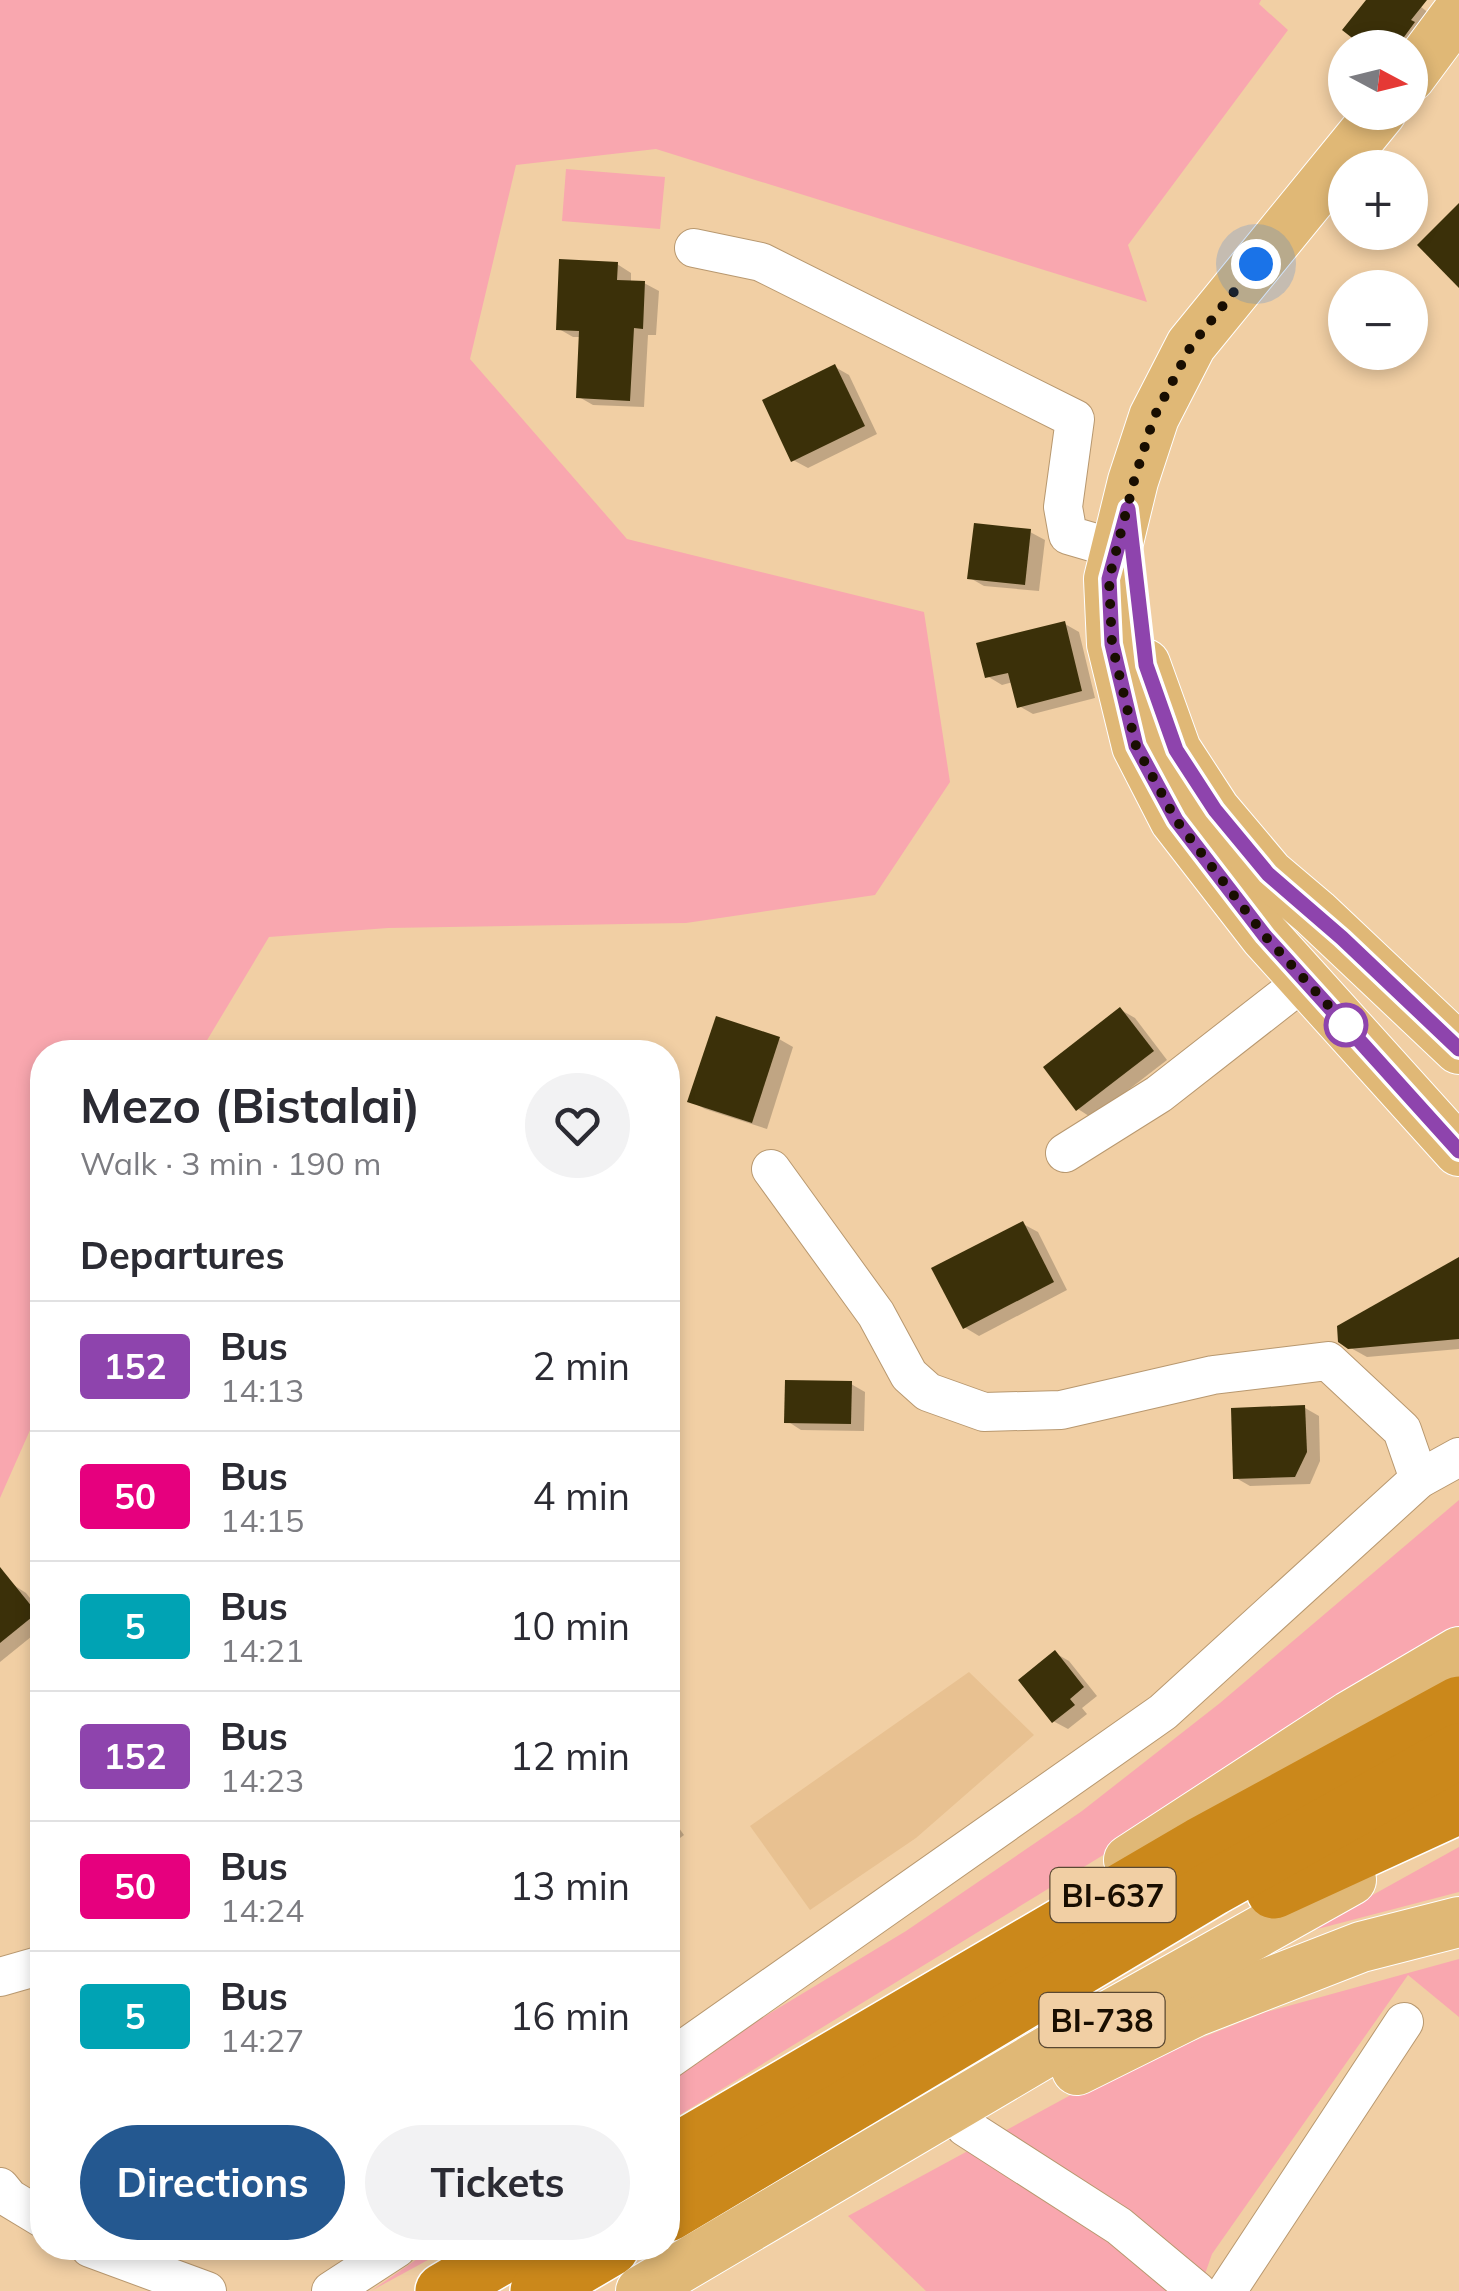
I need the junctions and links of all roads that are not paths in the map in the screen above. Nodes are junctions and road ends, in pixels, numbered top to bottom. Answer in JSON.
{"nodes":[{"id":1,"x":1459,"y":12,"type":"edge"},
{"id":2,"x":1428,"y":53,"type":"edge"},
{"id":3,"x":1366,"y":130,"type":"edge"},
{"id":4,"x":694,"y":248,"type":"dead end"},
{"id":5,"x":1122,"y":529,"type":"junction"},
{"id":6,"x":1305,"y":980,"type":"junction"},
{"id":7,"x":1459,"y":1049,"type":"edge"},
{"id":8,"x":1459,"y":1151,"type":"edge"},
{"id":9,"x":1065,"y":1153,"type":"dead end"},
{"id":10,"x":771,"y":1169,"type":"dead end"},
{"id":11,"x":1459,"y":1425,"type":"edge"},
{"id":12,"x":1459,"y":1457,"type":"edge"},
{"id":13,"x":1419,"y":1479,"type":"junction"},
{"id":14,"x":1459,"y":1652,"type":"edge"},
{"id":15,"x":1459,"y":1704,"type":"edge"},
{"id":16,"x":1459,"y":1751,"type":"edge"},
{"id":17,"x":1459,"y":1806,"type":"edge"},
{"id":18,"x":1459,"y":1819,"type":"edge"},
{"id":19,"x":1459,"y":1922,"type":"edge"},
{"id":20,"x":30,"y":1968,"type":"edge"},
{"id":21,"x":0,"y":1977,"type":"edge"},
{"id":22,"x":989,"y":2022,"type":"junction"},
{"id":23,"x":1404,"y":2022,"type":"dead end"},
{"id":24,"x":680,"y":2052,"type":"edge"},
{"id":25,"x":772,"y":2094,"type":"junction"},
{"id":26,"x":965,"y":2127,"type":"junction"},
{"id":27,"x":680,"y":2149,"type":"edge"},
{"id":28,"x":0,"y":2187,"type":"edge"},
{"id":29,"x":680,"y":2207,"type":"edge"},
{"id":30,"x":30,"y":2210,"type":"edge"},
{"id":31,"x":748,"y":2226,"type":"junction"},
{"id":32,"x":123,"y":2260,"type":"edge"},
{"id":33,"x":379,"y":2260,"type":"edge"},
{"id":34,"x":496,"y":2260,"type":"edge"},
{"id":35,"x":591,"y":2260,"type":"edge"},
{"id":36,"x":207,"y":2291,"type":"edge"},
{"id":37,"x":331,"y":2291,"type":"edge"},
{"id":38,"x":443,"y":2291,"type":"edge"},
{"id":39,"x":538,"y":2291,"type":"edge"},
{"id":40,"x":642,"y":2291,"type":"edge"},
{"id":41,"x":1198,"y":2291,"type":"edge"},
{"id":42,"x":1227,"y":2291,"type":"edge"}],
"edges":[{"from":1,"to":2,"type":"main road"},
{"from":3,"to":5,"type":"main road"},
{"from":4,"to":5,"type":"street"},
{"from":5,"to":6,"type":"main road"},
{"from":5,"to":7,"type":"main road"},
{"from":6,"to":8,"type":"main road"},
{"from":6,"to":9,"type":"street"},
{"from":10,"to":13,"type":"street"},
{"from":11,"to":13,"type":"street"},
{"from":12,"to":13,"type":"street"},
{"from":13,"to":24,"type":"street"},
{"from":14,"to":25,"type":"main road"},
{"from":15,"to":25,"type":"highway","number":"BI-637"},
{"from":16,"to":22,"type":"highway","number":"BI-637"},
{"from":17,"to":22,"type":"highway"},
{"from":18,"to":31,"type":"main road","number":"BI-738"},
{"from":19,"to":26,"type":"main road"},
{"from":20,"to":21,"type":"street"},
{"from":22,"to":29,"type":"highway","number":"BI-637"},
{"from":23,"to":42,"type":"street"},
{"from":25,"to":27,"type":"highway","number":"BI-637"},
{"from":26,"to":31,"type":"main road"},
{"from":26,"to":41,"type":"street"},
{"from":28,"to":30,"type":"street"},
{"from":31,"to":40,"type":"main road","number":"BI-738"},
{"from":32,"to":36,"type":"street"},
{"from":33,"to":37,"type":"street"},
{"from":34,"to":38,"type":"highway"},
{"from":35,"to":39,"type":"highway"}]}
